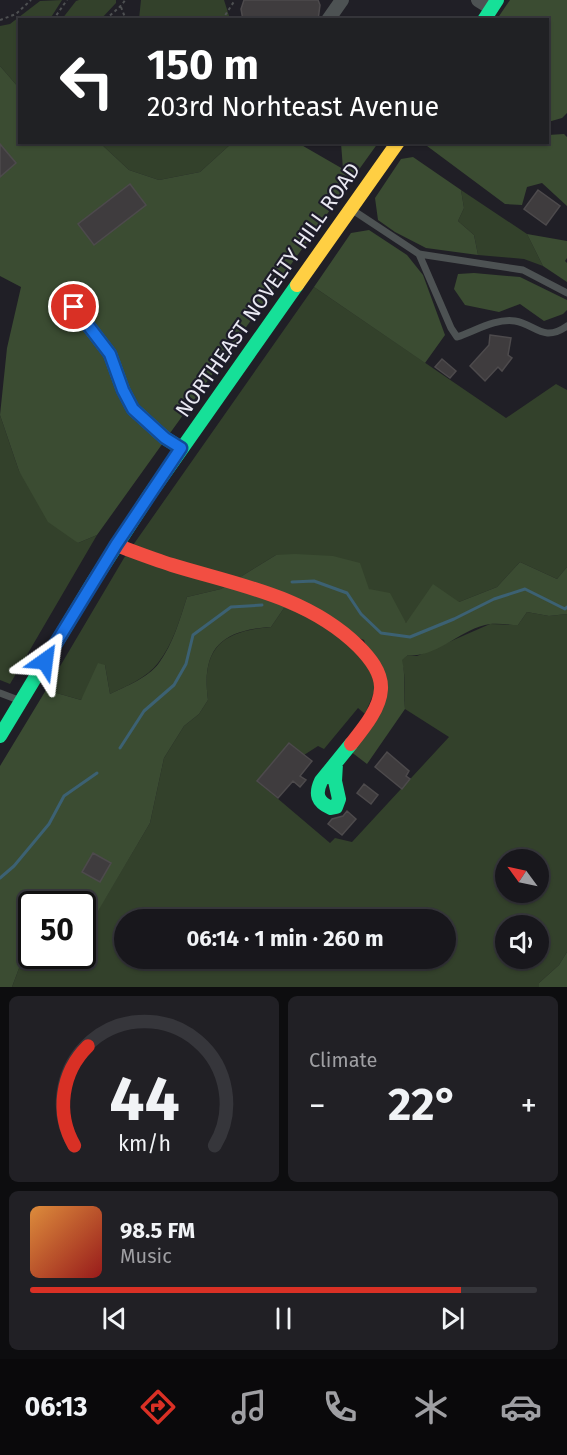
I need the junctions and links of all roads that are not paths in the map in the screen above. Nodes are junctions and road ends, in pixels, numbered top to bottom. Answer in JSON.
{"nodes":[{"id":1,"x":342,"y":0,"type":"edge"},
{"id":2,"x":478,"y":0,"type":"edge"},
{"id":3,"x":491,"y":9,"type":"edge"},
{"id":4,"x":329,"y":18,"type":"edge"},
{"id":5,"x":397,"y":144,"type":"edge"},
{"id":6,"x":351,"y":208,"type":"junction"},
{"id":7,"x":419,"y":254,"type":"junction"},
{"id":8,"x":567,"y":293,"type":"edge"},
{"id":9,"x":74,"y":307,"type":"dead end"},
{"id":10,"x":567,"y":326,"type":"edge"},
{"id":11,"x":181,"y":448,"type":"junction"},
{"id":12,"x":116,"y":545,"type":"junction"},
{"id":13,"x":0,"y":693,"type":"edge"},
{"id":14,"x":21,"y":701,"type":"junction"},
{"id":15,"x":0,"y":736,"type":"edge"},
{"id":16,"x":336,"y":763,"type":"dead end"}],
"edges":[{"from":1,"to":4,"type":"street"},
{"from":2,"to":3,"type":"street"},
{"from":5,"to":6,"type":"main road","name":"NORTHEAST NOVELTY HILL ROAD"},
{"from":6,"to":7,"type":"lane"},
{"from":6,"to":11,"type":"main road","name":"NORTHEAST NOVELTY HILL ROAD"},
{"from":7,"to":8,"type":"lane"},
{"from":7,"to":10,"type":"lane"},
{"from":9,"to":11,"type":"main road"},
{"from":11,"to":12,"type":"main road","name":"NORTHEAST NOVELTY HILL ROAD"},
{"from":12,"to":14,"type":"main road","name":"NORTHEAST NOVELTY HILL ROAD"},
{"from":12,"to":16,"type":"main road"},
{"from":13,"to":14,"type":"lane"},
{"from":14,"to":15,"type":"main road","name":"NORTHEAST NOVELTY HILL ROAD"}]}
